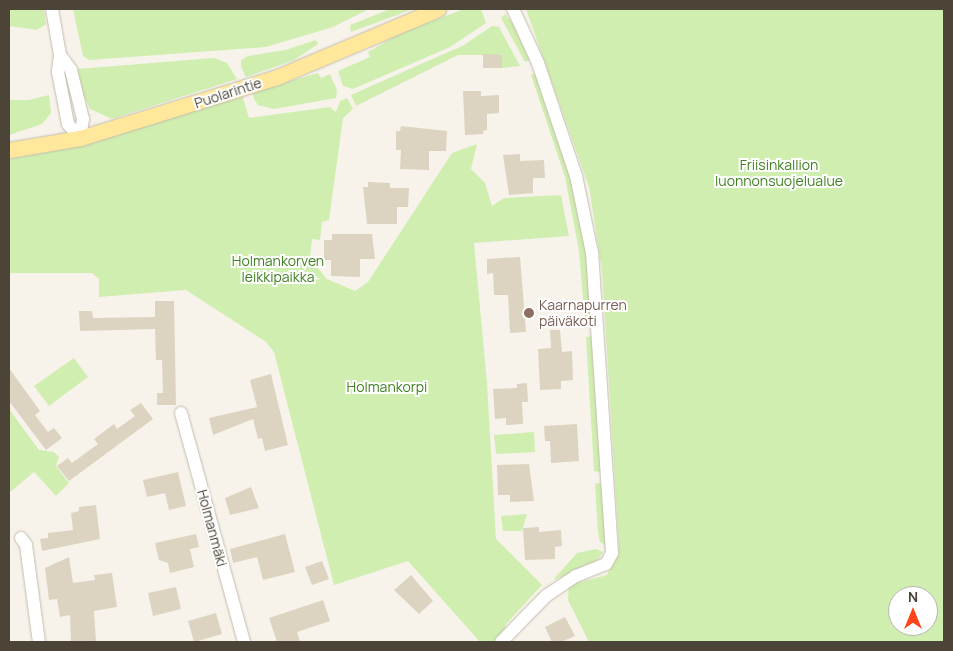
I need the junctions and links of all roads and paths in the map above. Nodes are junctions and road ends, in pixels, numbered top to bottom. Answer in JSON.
{"nodes":[{"id":1,"x":52,"y":9,"type":"edge"},
{"id":2,"x":438,"y":9,"type":"edge"},
{"id":3,"x":513,"y":9,"type":"edge"},
{"id":4,"x":80,"y":138,"type":"junction"},
{"id":5,"x":9,"y":150,"type":"edge"},
{"id":6,"x":181,"y":413,"type":"dead end"},
{"id":7,"x":21,"y":538,"type":"dead end"},
{"id":8,"x":38,"y":642,"type":"edge"},
{"id":9,"x":244,"y":642,"type":"edge"},
{"id":10,"x":501,"y":642,"type":"edge"}],
"edges":[{"from":1,"to":4,"type":"street"},
{"from":2,"to":4,"type":"main road","name":"Puolarintie"},
{"from":3,"to":10,"type":"street"},
{"from":4,"to":5,"type":"main road","name":"Puolarintie"},
{"from":6,"to":9,"type":"street","name":"Holmanmäki"},
{"from":7,"to":8,"type":"street"}]}
